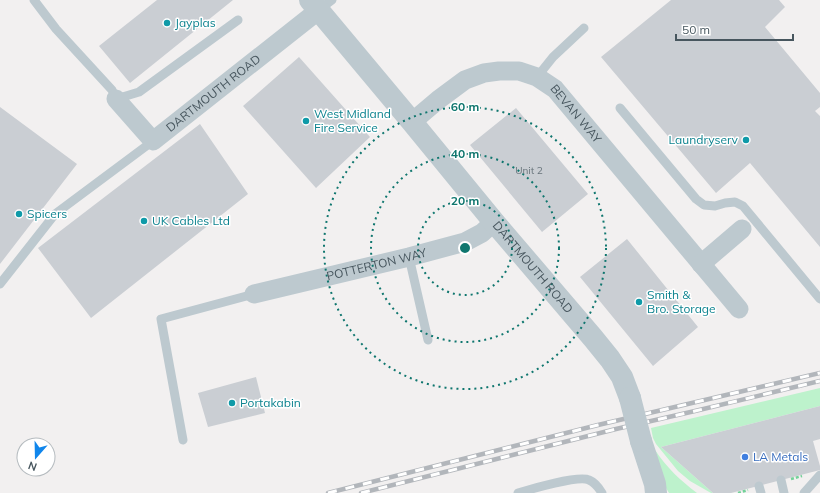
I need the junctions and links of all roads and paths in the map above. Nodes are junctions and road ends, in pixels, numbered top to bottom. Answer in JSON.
{"nodes":[{"id":1,"x":34,"y":0,"type":"edge"},
{"id":2,"x":320,"y":3,"type":"edge"},
{"id":3,"x":238,"y":20,"type":"dead end"},
{"id":4,"x":584,"y":28,"type":"dead end"},
{"id":5,"x":537,"y":77,"type":"junction"},
{"id":6,"x":116,"y":99,"type":"junction"},
{"id":7,"x":620,"y":108,"type":"dead end"},
{"id":8,"x":412,"y":122,"type":"junction"},
{"id":9,"x":153,"y":141,"type":"junction"},
{"id":10,"x":494,"y":222,"type":"junction"},
{"id":11,"x":748,"y":224,"type":"junction"},
{"id":12,"x":409,"y":257,"type":"junction"},
{"id":13,"x":701,"y":264,"type":"junction"},
{"id":14,"x":0,"y":284,"type":"edge"},
{"id":15,"x":254,"y":294,"type":"joint"},
{"id":16,"x":820,"y":299,"type":"edge"},
{"id":17,"x":739,"y":309,"type":"dead end"},
{"id":18,"x":428,"y":340,"type":"dead end"},
{"id":19,"x":183,"y":440,"type":"dead end"},
{"id":20,"x":820,"y":475,"type":"edge"},
{"id":21,"x":781,"y":480,"type":"dead end"},
{"id":22,"x":551,"y":489,"type":"edge"},
{"id":23,"x":518,"y":493,"type":"edge"},
{"id":24,"x":602,"y":493,"type":"edge"},
{"id":25,"x":656,"y":493,"type":"edge"},
{"id":26,"x":784,"y":493,"type":"edge"},
{"id":27,"x":804,"y":493,"type":"edge"}],
"edges":[{"from":1,"to":6,"type":"lane"},
{"from":2,"to":8,"type":"street","name":"DARTMOUTH ROAD"},
{"from":2,"to":9,"type":"street","name":"DARTMOUTH ROAD"},
{"from":3,"to":6,"type":"lane"},
{"from":4,"to":5,"type":"lane"},
{"from":5,"to":8,"type":"street","name":"BEVAN WAY"},
{"from":5,"to":13,"type":"street","name":"BEVAN WAY"},
{"from":6,"to":9,"type":"street"},
{"from":7,"to":11,"type":"lane"},
{"from":8,"to":10,"type":"street","name":"DARTMOUTH ROAD"},
{"from":9,"to":14,"type":"lane"},
{"from":10,"to":12,"type":"street","name":"POTTERTON WAY"},
{"from":10,"to":25,"type":"street","name":"DARTMOUTH ROAD","bridge":true},
{"from":11,"to":13,"type":"street"},
{"from":11,"to":16,"type":"lane"},
{"from":12,"to":15,"type":"street","name":"POTTERTON WAY"},
{"from":12,"to":18,"type":"lane"},
{"from":13,"to":17,"type":"street","name":"BEVAN WAY"},
{"from":15,"to":19,"type":"lane"},
{"from":20,"to":27,"type":"lane"},
{"from":21,"to":26,"type":"lane"},
{"from":22,"to":23,"type":"lane"},
{"from":22,"to":24,"type":"lane"}]}
